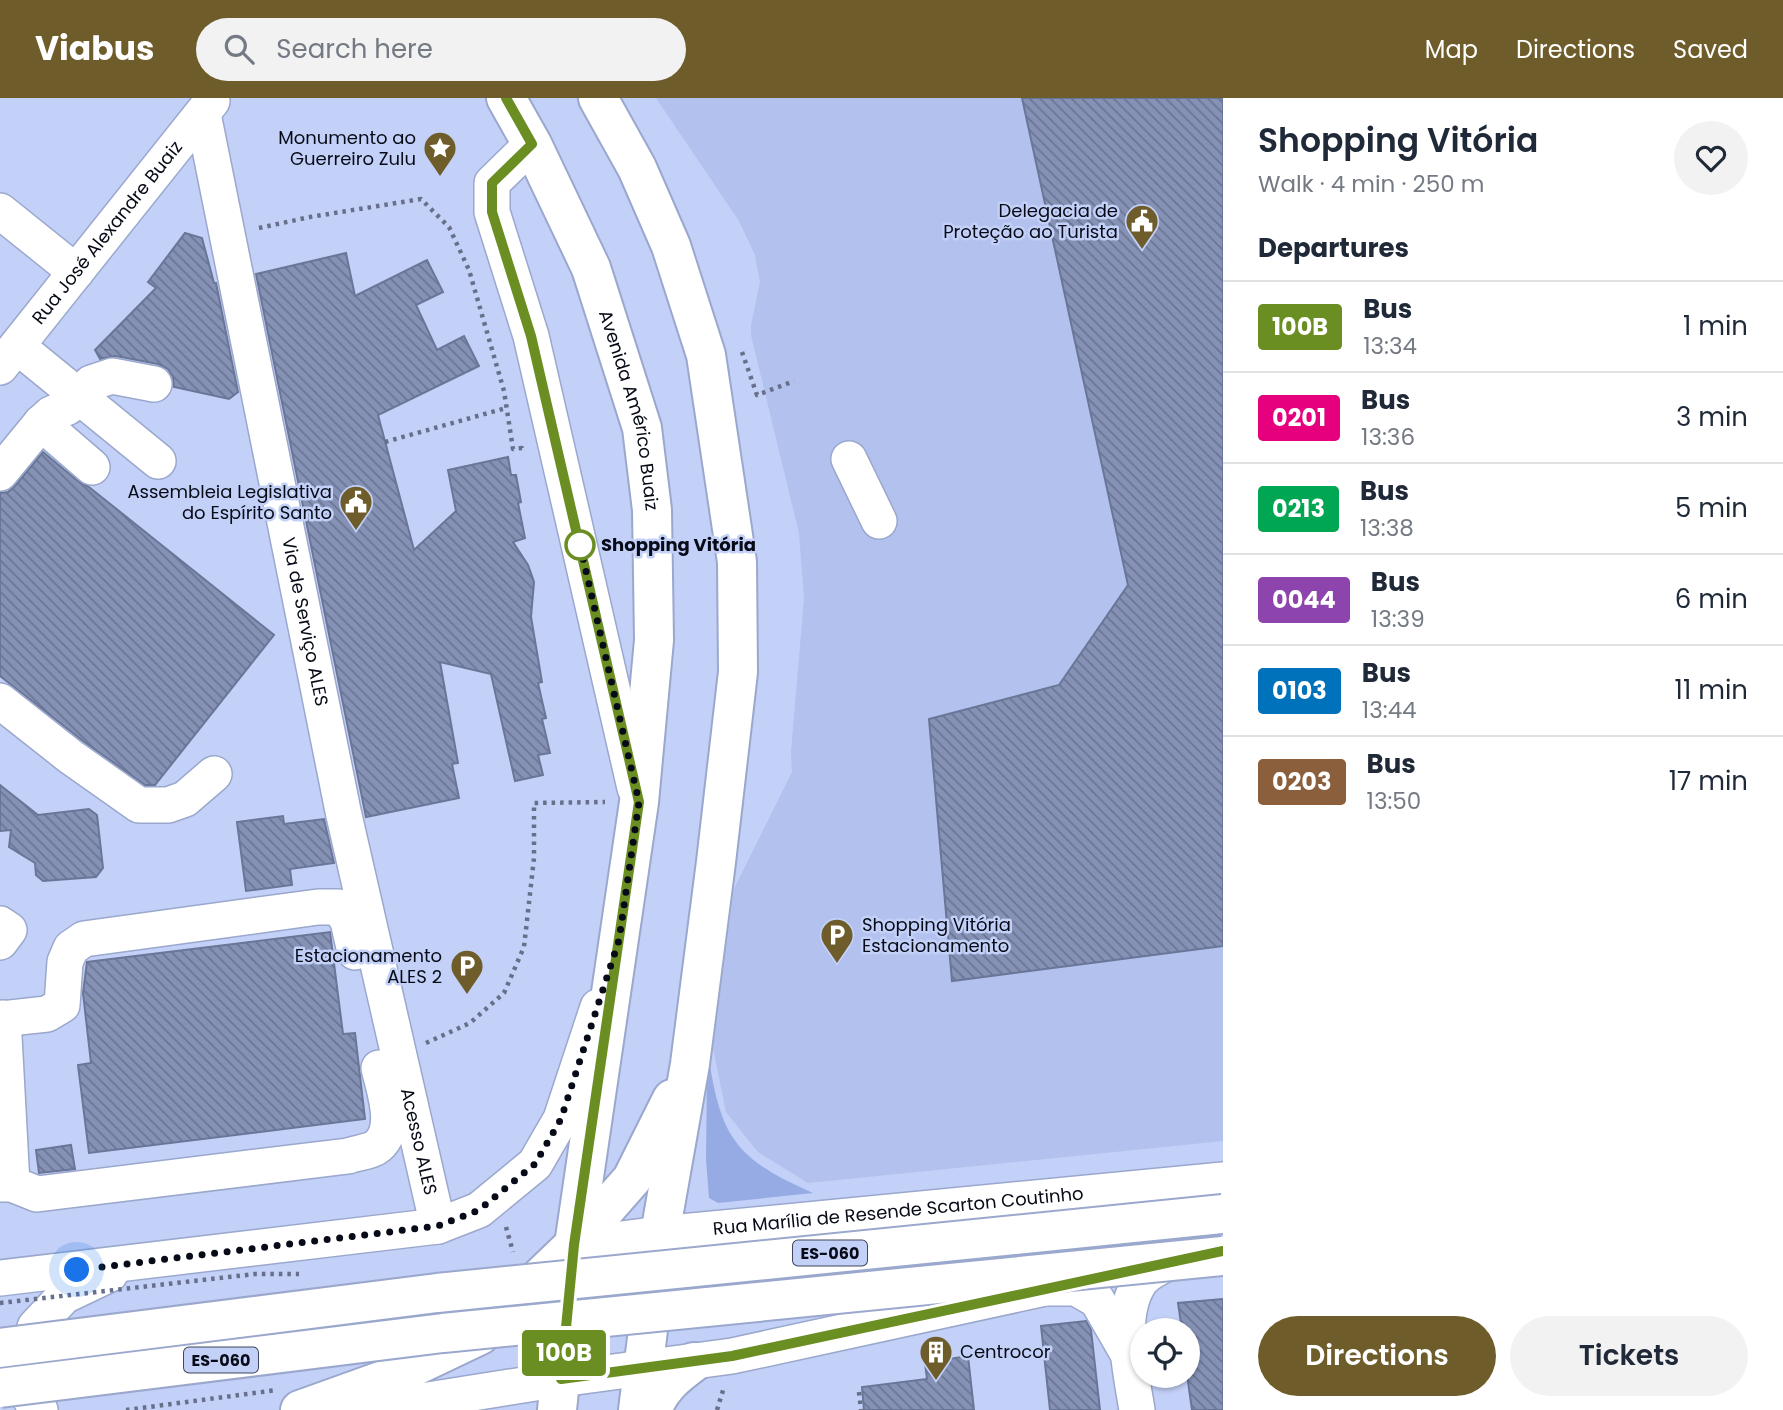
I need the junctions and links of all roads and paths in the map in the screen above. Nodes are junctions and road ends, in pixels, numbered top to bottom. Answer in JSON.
{"nodes":[{"id":1,"x":506,"y":98,"type":"edge"},
{"id":2,"x":598,"y":98,"type":"edge"},
{"id":3,"x":208,"y":106,"type":"edge"},
{"id":4,"x":532,"y":144,"type":"junction"},
{"id":5,"x":0,"y":211,"type":"edge"},
{"id":6,"x":227,"y":235,"type":"junction"},
{"id":7,"x":76,"y":272,"type":"junction"},
{"id":8,"x":9,"y":357,"type":"edge"},
{"id":9,"x":794,"y":381,"type":"dead end"},
{"id":10,"x":154,"y":384,"type":"dead end"},
{"id":11,"x":80,"y":395,"type":"junction"},
{"id":12,"x":757,"y":395,"type":"dead end"},
{"id":13,"x":506,"y":408,"type":"junction"},
{"id":14,"x":41,"y":423,"type":"junction"},
{"id":15,"x":385,"y":442,"type":"dead end"},
{"id":16,"x":524,"y":458,"type":"dead end"},
{"id":17,"x":849,"y":458,"type":"dead end"},
{"id":18,"x":158,"y":461,"type":"dead end"},
{"id":19,"x":92,"y":467,"type":"dead end"},
{"id":20,"x":0,"y":473,"type":"edge"},
{"id":21,"x":879,"y":521,"type":"dead end"},
{"id":22,"x":0,"y":701,"type":"edge"},
{"id":23,"x":214,"y":774,"type":"dead end"},
{"id":24,"x":639,"y":802,"type":"junction"},
{"id":25,"x":0,"y":924,"type":"edge"},
{"id":26,"x":619,"y":940,"type":"junction"},
{"id":27,"x":0,"y":942,"type":"edge"},
{"id":28,"x":2,"y":1019,"type":"edge"},
{"id":29,"x":400,"y":1055,"type":"junction"},
{"id":30,"x":690,"y":1064,"type":"junction"},
{"id":31,"x":1223,"y":1180,"type":"edge"},
{"id":32,"x":6,"y":1184,"type":"edge"},
{"id":33,"x":1223,"y":1214,"type":"edge"},
{"id":34,"x":438,"y":1226,"type":"junction"},
{"id":35,"x":660,"y":1234,"type":"junction"},
{"id":36,"x":574,"y":1245,"type":"junction"},
{"id":37,"x":1223,"y":1251,"type":"edge"},
{"id":38,"x":1223,"y":1256,"type":"edge"},
{"id":39,"x":1171,"y":1261,"type":"junction"},
{"id":40,"x":129,"y":1264,"type":"junction"},
{"id":41,"x":0,"y":1278,"type":"edge"},
{"id":42,"x":1046,"y":1287,"type":"junction"},
{"id":43,"x":0,"y":1340,"type":"edge"},
{"id":44,"x":0,"y":1348,"type":"edge"},
{"id":45,"x":1127,"y":1352,"type":"junction"},
{"id":46,"x":694,"y":1362,"type":"junction"},
{"id":47,"x":644,"y":1368,"type":"junction"},
{"id":48,"x":859,"y":1392,"type":"dead end"},
{"id":49,"x":559,"y":1395,"type":"edge"},
{"id":50,"x":24,"y":1399,"type":"edge"},
{"id":51,"x":300,"y":1410,"type":"edge"},
{"id":52,"x":371,"y":1410,"type":"edge"},
{"id":53,"x":638,"y":1410,"type":"edge"},
{"id":54,"x":652,"y":1410,"type":"edge"},
{"id":55,"x":860,"y":1410,"type":"edge"},
{"id":56,"x":1137,"y":1410,"type":"edge"}],
"edges":[{"from":1,"to":4,"type":"main road","name":"Avenida Américo Buaiz"},
{"from":2,"to":30,"type":"main road"},
{"from":3,"to":6,"type":"street","name":"Via de Serviço ALES"},
{"from":3,"to":7,"type":"street","name":"Rua José Alexandre Buaiz"},
{"from":4,"to":24,"type":"main road","name":"Avenida Américo Buaiz"},
{"from":4,"to":24,"type":"street"},
{"from":5,"to":7,"type":"street"},
{"from":6,"to":13,"type":"path"},
{"from":6,"to":29,"type":"street","name":"Via de Serviço ALES"},
{"from":7,"to":8,"type":"street","name":"Rua José Alexandre Buaiz"},
{"from":8,"to":11,"type":"street"},
{"from":9,"to":12,"type":"path"},
{"from":10,"to":11,"type":"street"},
{"from":11,"to":14,"type":"street"},
{"from":11,"to":18,"type":"street"},
{"from":13,"to":15,"type":"path"},
{"from":13,"to":16,"type":"path"},
{"from":14,"to":19,"type":"street"},
{"from":14,"to":20,"type":"street"},
{"from":17,"to":21,"type":"street"},
{"from":22,"to":23,"type":"street"},
{"from":24,"to":26,"type":"main road","name":"Avenida Américo Buaiz"},
{"from":24,"to":29,"type":"path"},
{"from":25,"to":27,"type":"street"},
{"from":26,"to":34,"type":"street"},
{"from":26,"to":36,"type":"main road","name":"Avenida Américo Buaiz"},
{"from":28,"to":32,"type":"street"},
{"from":28,"to":32,"type":"street"},
{"from":29,"to":34,"type":"street","name":"Acesso ALES"},
{"from":30,"to":35,"type":"main road"},
{"from":30,"to":36,"type":"main road"},
{"from":31,"to":35,"type":"street","name":"Rua Marília de Resende Scarton Coutinho"},
{"from":33,"to":44,"type":"main road","number":"ES-060","bridge":true},
{"from":34,"to":40,"type":"street"},
{"from":35,"to":36,"type":"street","name":"Rua Marília de Resende Scarton Coutinho"},
{"from":35,"to":47,"type":"main road"},
{"from":36,"to":49,"type":"main road","name":"Avenida Américo Buaiz"},
{"from":36,"to":51,"type":"main road"},
{"from":37,"to":39,"type":"street"},
{"from":38,"to":50,"type":"main road","number":"ES-060","bridge":true},
{"from":39,"to":42,"type":"street"},
{"from":39,"to":45,"type":"street"},
{"from":40,"to":41,"type":"street"},
{"from":40,"to":50,"type":"street"},
{"from":42,"to":45,"type":"street"},
{"from":42,"to":46,"type":"street"},
{"from":43,"to":50,"type":"street"},
{"from":45,"to":56,"type":"street"},
{"from":46,"to":47,"type":"street"},
{"from":46,"to":54,"type":"main road"},
{"from":47,"to":49,"type":"street"},
{"from":47,"to":53,"type":"main road"},
{"from":48,"to":55,"type":"path"},
{"from":49,"to":52,"type":"street"}]}
